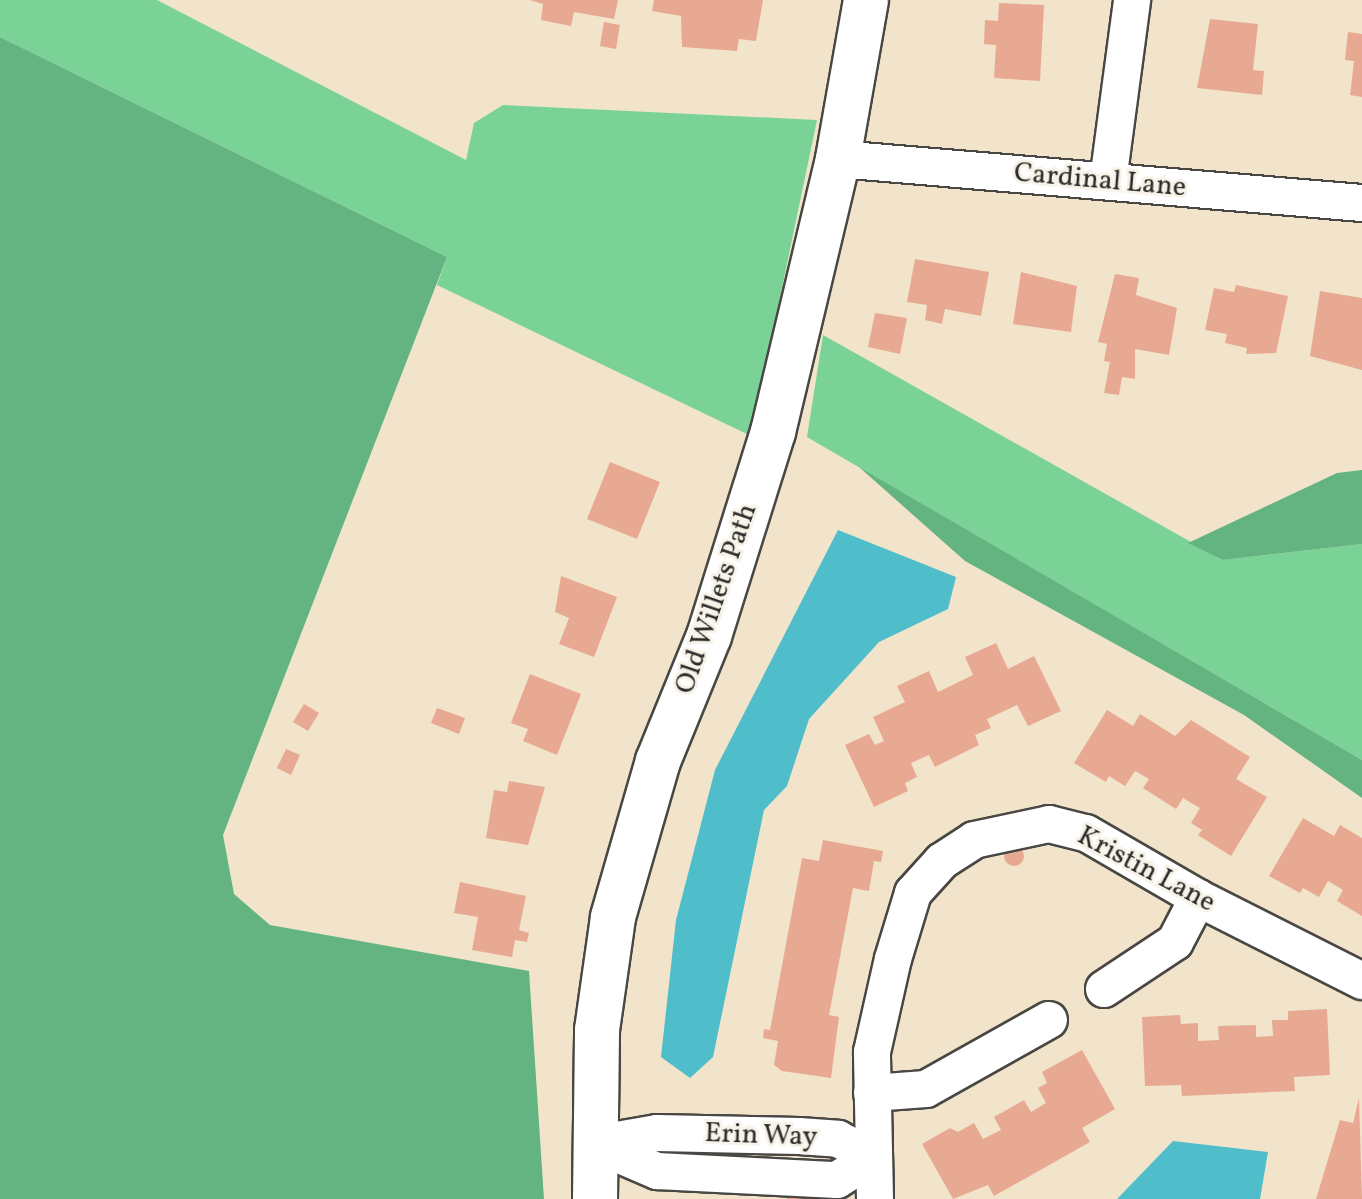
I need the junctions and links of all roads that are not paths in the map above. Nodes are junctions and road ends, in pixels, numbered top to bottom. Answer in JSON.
{"nodes":[{"id":1,"x":866,"y":0,"type":"edge"},
{"id":2,"x":1132,"y":0,"type":"edge"},
{"id":3,"x":838,"y":159,"type":"junction"},
{"id":4,"x":1108,"y":181,"type":"junction"},
{"id":5,"x":1362,"y":203,"type":"edge"},
{"id":6,"x":1198,"y":898,"type":"junction"},
{"id":7,"x":1362,"y":981,"type":"edge"},
{"id":8,"x":1104,"y":989,"type":"dead end"},
{"id":9,"x":1049,"y":1020,"type":"dead end"},
{"id":10,"x":872,"y":1093,"type":"junction"},
{"id":11,"x":594,"y":1144,"type":"junction"},
{"id":12,"x":873,"y":1157,"type":"junction"},
{"id":13,"x":595,"y":1199,"type":"edge"},
{"id":14,"x":875,"y":1199,"type":"edge"}],
"edges":[{"from":1,"to":3,"type":"main road","name":"Old Willets Path"},
{"from":2,"to":4,"type":"street"},
{"from":3,"to":4,"type":"street","name":"Cardinal Lane"},
{"from":3,"to":11,"type":"main road","name":"Old Willets Path"},
{"from":4,"to":5,"type":"street","name":"Cardinal Lane"},
{"from":6,"to":7,"type":"street","name":"Kristin Lane"},
{"from":6,"to":8,"type":"street"},
{"from":6,"to":10,"type":"street","name":"Kristin Lane"},
{"from":9,"to":10,"type":"street"},
{"from":10,"to":12,"type":"street","name":"Kristin Lane"},
{"from":11,"to":12,"type":"street","name":"Erin Way"},
{"from":11,"to":13,"type":"main road","name":"Old Willets Path"},
{"from":12,"to":14,"type":"street","name":"Kristin Lane"}]}
